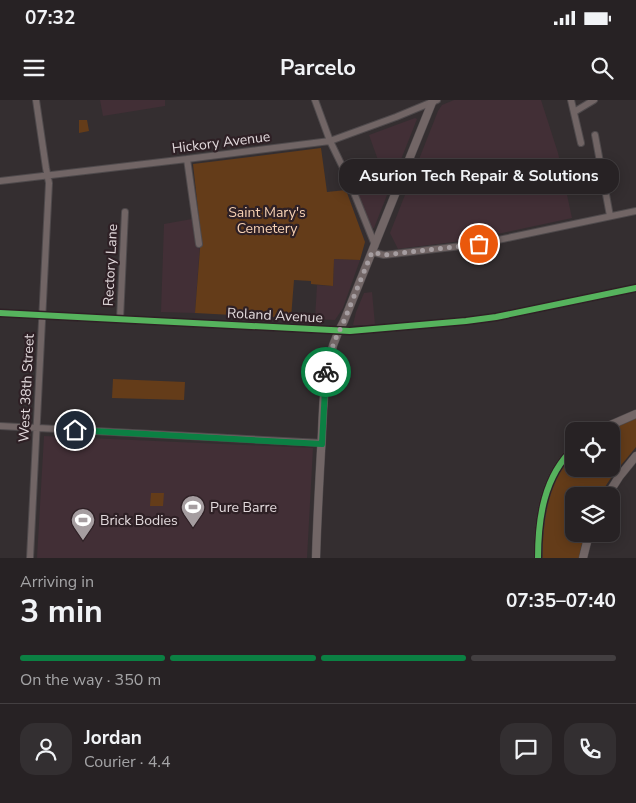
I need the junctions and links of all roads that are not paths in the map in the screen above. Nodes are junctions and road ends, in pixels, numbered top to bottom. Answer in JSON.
{"nodes":[{"id":1,"x":36,"y":100,"type":"edge"},
{"id":2,"x":315,"y":100,"type":"edge"},
{"id":3,"x":571,"y":100,"type":"edge"},
{"id":4,"x":594,"y":100,"type":"edge"},
{"id":5,"x":435,"y":101,"type":"edge"},
{"id":6,"x":574,"y":112,"type":"junction"},
{"id":7,"x":595,"y":135,"type":"dead end"},
{"id":8,"x":330,"y":141,"type":"junction"},
{"id":9,"x":581,"y":144,"type":"dead end"},
{"id":10,"x":187,"y":159,"type":"junction"},
{"id":11,"x":48,"y":175,"type":"junction"},
{"id":12,"x":0,"y":180,"type":"edge"},
{"id":13,"x":636,"y":211,"type":"edge"},
{"id":14,"x":125,"y":212,"type":"dead end"},
{"id":15,"x":610,"y":216,"type":"junction"},
{"id":16,"x":199,"y":244,"type":"dead end"},
{"id":17,"x":373,"y":249,"type":"junction"},
{"id":18,"x":636,"y":288,"type":"edge"},
{"id":19,"x":0,"y":313,"type":"edge"},
{"id":20,"x":42,"y":315,"type":"junction"},
{"id":21,"x":120,"y":319,"type":"junction"},
{"id":22,"x":339,"y":330,"type":"junction"},
{"id":23,"x":636,"y":414,"type":"edge"},
{"id":24,"x":618,"y":422,"type":"edge"},
{"id":25,"x":0,"y":426,"type":"edge"},
{"id":26,"x":36,"y":428,"type":"junction"},
{"id":27,"x":322,"y":444,"type":"junction"},
{"id":28,"x":636,"y":456,"type":"edge"},
{"id":29,"x":565,"y":458,"type":"edge"},
{"id":30,"x":613,"y":487,"type":"edge"},
{"id":31,"x":587,"y":542,"type":"edge"},
{"id":32,"x":30,"y":558,"type":"edge"},
{"id":33,"x":316,"y":558,"type":"edge"},
{"id":34,"x":538,"y":558,"type":"edge"},
{"id":35,"x":583,"y":558,"type":"edge"}],
"edges":[{"from":1,"to":11,"type":"street","name":"West 38th Street"},
{"from":2,"to":8,"type":"street"},
{"from":3,"to":6,"type":"street"},
{"from":4,"to":6,"type":"street"},
{"from":5,"to":8,"type":"street","name":"Hickory Avenue"},
{"from":5,"to":17,"type":"main road"},
{"from":6,"to":9,"type":"street"},
{"from":7,"to":15,"type":"street"},
{"from":8,"to":10,"type":"street","name":"Hickory Avenue"},
{"from":8,"to":17,"type":"street"},
{"from":10,"to":11,"type":"street","name":"Hickory Avenue"},
{"from":10,"to":16,"type":"street"},
{"from":11,"to":12,"type":"street","name":"Hickory Avenue"},
{"from":11,"to":20,"type":"street","name":"West 38th Street"},
{"from":13,"to":15,"type":"street"},
{"from":14,"to":21,"type":"street","name":"Rectory Lane"},
{"from":15,"to":17,"type":"street"},
{"from":17,"to":22,"type":"main road"},
{"from":18,"to":22,"type":"street","name":"Roland Avenue"},
{"from":19,"to":20,"type":"street","name":"Roland Avenue"},
{"from":20,"to":21,"type":"street","name":"Roland Avenue"},
{"from":20,"to":26,"type":"street","name":"West 38th Street"},
{"from":21,"to":22,"type":"street","name":"Roland Avenue"},
{"from":22,"to":27,"type":"main road"},
{"from":23,"to":24,"type":"main road"},
{"from":25,"to":26,"type":"street"},
{"from":26,"to":27,"type":"street"},
{"from":26,"to":32,"type":"street","name":"West 38th Street"},
{"from":27,"to":33,"type":"main road"},
{"from":28,"to":30,"type":"main road"},
{"from":29,"to":34,"type":"main road"},
{"from":31,"to":35,"type":"main road"}]}
